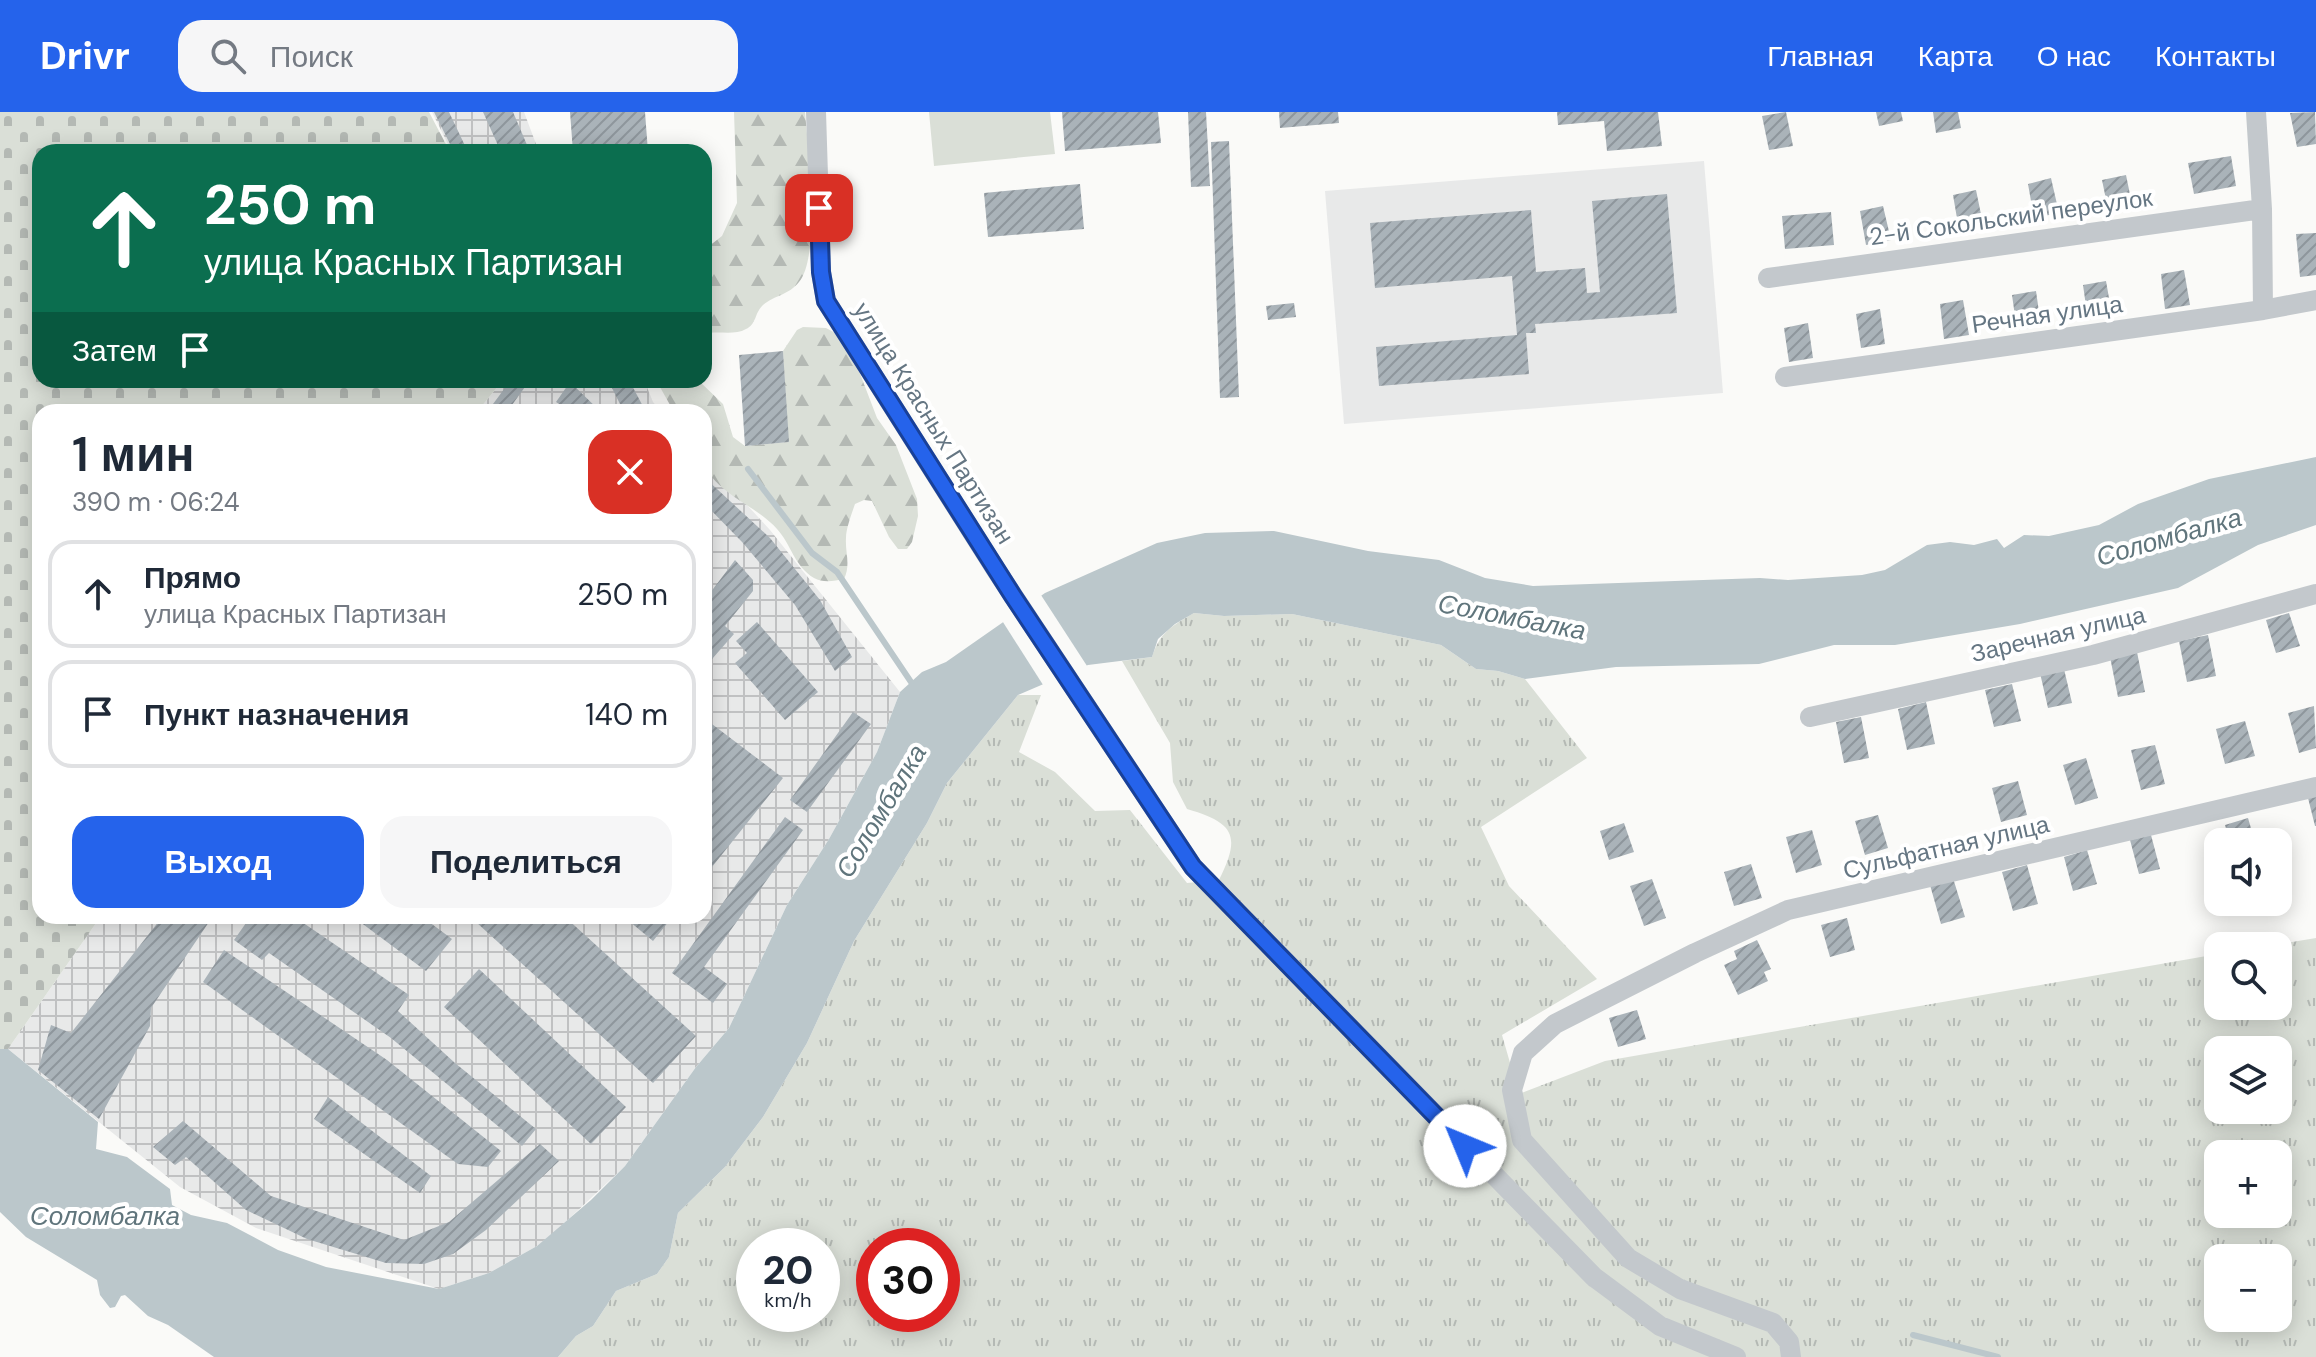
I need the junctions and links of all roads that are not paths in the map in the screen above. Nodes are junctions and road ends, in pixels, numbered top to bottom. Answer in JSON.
{"nodes":[{"id":1,"x":816,"y":112,"type":"edge"},
{"id":2,"x":2256,"y":112,"type":"edge"},
{"id":3,"x":2262,"y":209,"type":"junction"},
{"id":4,"x":1768,"y":278,"type":"dead end"},
{"id":5,"x":2316,"y":300,"type":"edge"},
{"id":6,"x":2263,"y":310,"type":"junction"},
{"id":7,"x":1785,"y":377,"type":"dead end"},
{"id":8,"x":2316,"y":594,"type":"edge"},
{"id":9,"x":1810,"y":717,"type":"dead end"},
{"id":10,"x":2316,"y":787,"type":"edge"},
{"id":11,"x":1736,"y":1357,"type":"edge"},
{"id":12,"x":1791,"y":1357,"type":"edge"}],
"edges":[{"from":1,"to":11,"type":"street","name":"улица Красных Партизан"},
{"from":2,"to":3,"type":"street"},
{"from":3,"to":4,"type":"street","name":"2-й Сокольский переулок"},
{"from":3,"to":6,"type":"street"},
{"from":5,"to":6,"type":"street","name":"Речная улица"},
{"from":6,"to":7,"type":"street","name":"Речная улица"},
{"from":8,"to":9,"type":"street","name":"Заречная улица"},
{"from":10,"to":12,"type":"street","name":"Сульфатная улица"}]}
